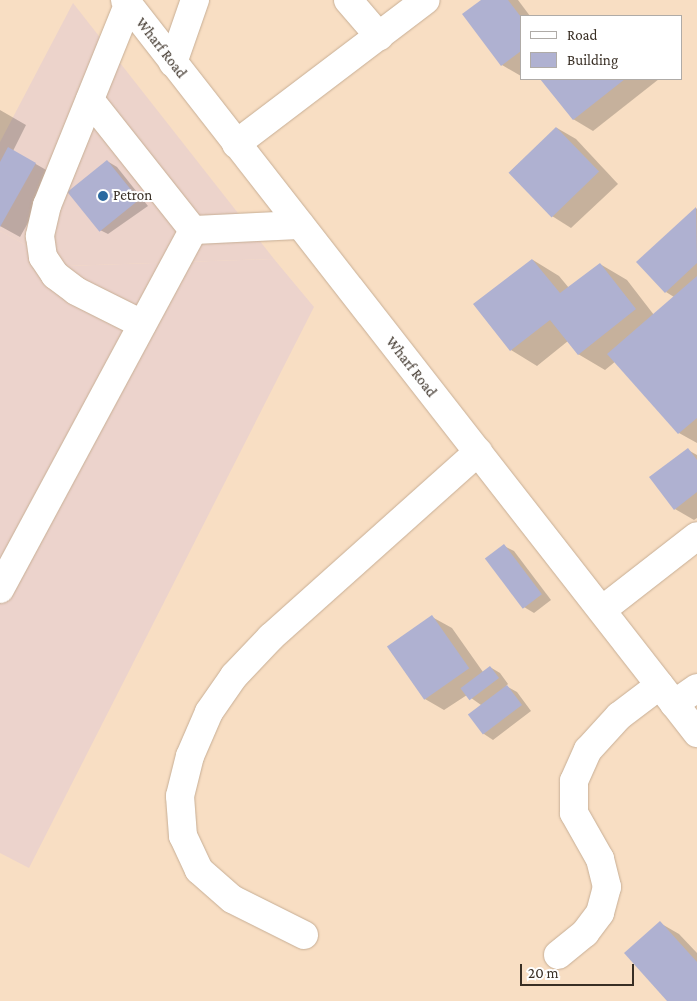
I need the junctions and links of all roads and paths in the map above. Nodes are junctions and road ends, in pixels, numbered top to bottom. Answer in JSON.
{"nodes":[{"id":1,"x":195,"y":0,"type":"edge"},
{"id":2,"x":348,"y":0,"type":"edge"},
{"id":3,"x":426,"y":0,"type":"edge"},
{"id":4,"x":126,"y":2,"type":"edge"},
{"id":5,"x":379,"y":36,"type":"junction"},
{"id":6,"x":173,"y":63,"type":"junction"},
{"id":7,"x":90,"y":100,"type":"junction"},
{"id":8,"x":236,"y":144,"type":"junction"},
{"id":9,"x":300,"y":225,"type":"junction"},
{"id":10,"x":193,"y":230,"type":"junction"},
{"id":11,"x":142,"y":324,"type":"junction"},
{"id":12,"x":478,"y":452,"type":"junction"},
{"id":13,"x":697,"y":536,"type":"edge"},
{"id":14,"x":0,"y":589,"type":"edge"},
{"id":15,"x":602,"y":610,"type":"junction"},
{"id":16,"x":697,"y":688,"type":"edge"},
{"id":17,"x":667,"y":694,"type":"junction"},
{"id":18,"x":697,"y":733,"type":"edge"},
{"id":19,"x":304,"y":935,"type":"dead end"},
{"id":20,"x":558,"y":955,"type":"dead end"}],
"edges":[{"from":1,"to":6,"type":"main road"},
{"from":2,"to":5,"type":"main road"},
{"from":3,"to":5,"type":"main road"},
{"from":4,"to":6,"type":"main road","name":"Wharf Road"},
{"from":4,"to":7,"type":"main road"},
{"from":5,"to":8,"type":"main road"},
{"from":6,"to":8,"type":"main road","name":"Wharf Road"},
{"from":7,"to":10,"type":"main road"},
{"from":7,"to":11,"type":"main road"},
{"from":8,"to":9,"type":"main road","name":"Wharf Road"},
{"from":9,"to":10,"type":"main road"},
{"from":9,"to":12,"type":"main road","name":"Wharf Road"},
{"from":10,"to":11,"type":"main road"},
{"from":11,"to":14,"type":"main road"},
{"from":12,"to":15,"type":"main road","name":"Wharf Road"},
{"from":12,"to":19,"type":"main road"},
{"from":13,"to":15,"type":"main road"},
{"from":15,"to":17,"type":"main road","name":"Wharf Road"},
{"from":16,"to":17,"type":"main road"},
{"from":17,"to":18,"type":"main road","name":"Wharf Road"},
{"from":17,"to":20,"type":"main road"}]}
